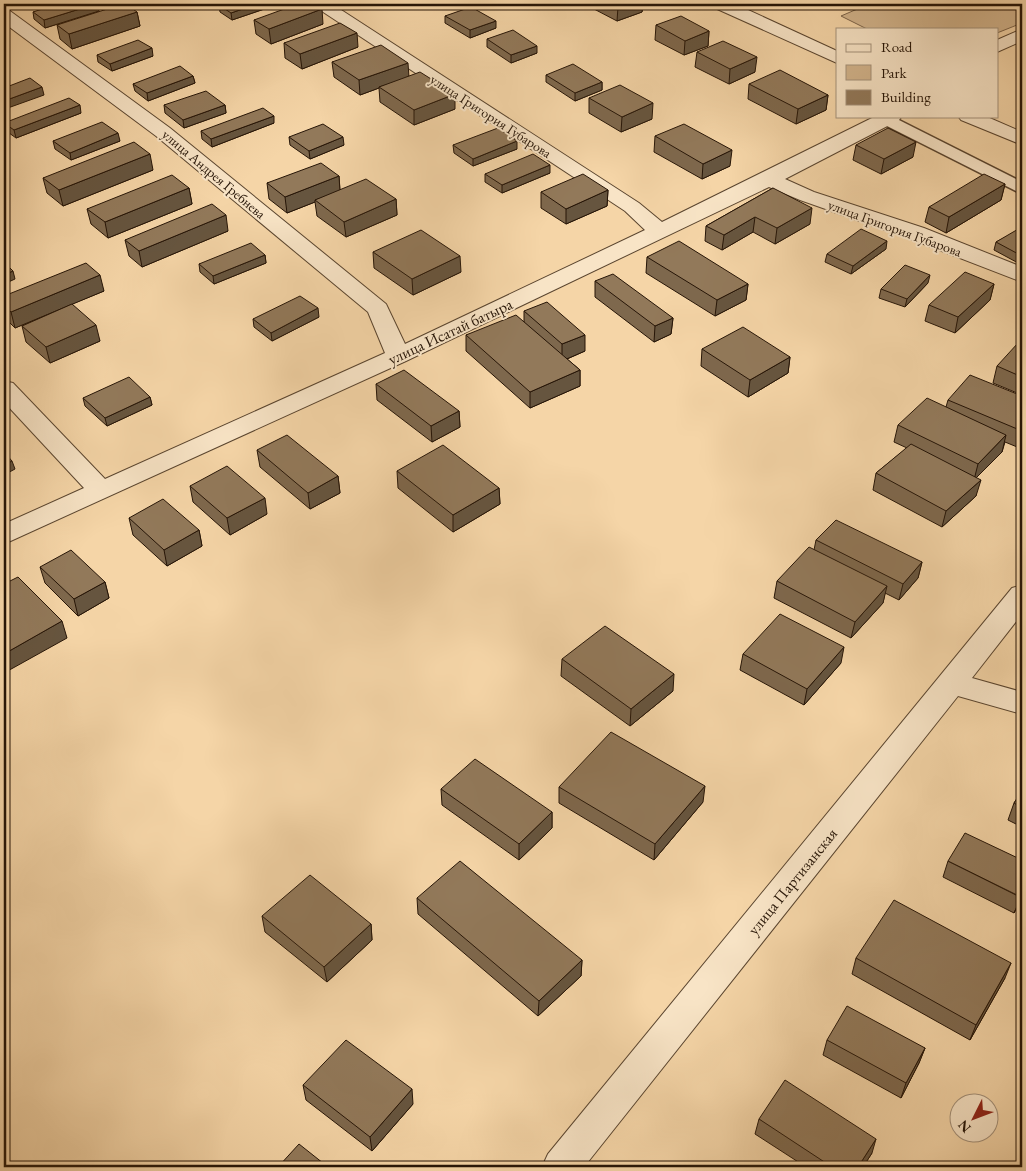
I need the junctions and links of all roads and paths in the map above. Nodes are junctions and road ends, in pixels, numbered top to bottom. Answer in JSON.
{"nodes":[{"id":1,"x":320,"y":4,"type":"edge"},
{"id":2,"x":721,"y":4,"type":"edge"},
{"id":3,"x":4,"y":15,"type":"edge"},
{"id":4,"x":1022,"y":34,"type":"edge"},
{"id":5,"x":998,"y":46,"type":"edge"},
{"id":6,"x":836,"y":58,"type":"edge"},
{"id":7,"x":890,"y":118,"type":"edge"},
{"id":8,"x":973,"y":118,"type":"edge"},
{"id":9,"x":1022,"y":139,"type":"edge"},
{"id":10,"x":768,"y":179,"type":"junction"},
{"id":11,"x":1022,"y":189,"type":"edge"},
{"id":12,"x":659,"y":231,"type":"junction"},
{"id":13,"x":1022,"y":276,"type":"edge"},
{"id":14,"x":398,"y":356,"type":"junction"},
{"id":15,"x":4,"y":388,"type":"edge"},
{"id":16,"x":101,"y":490,"type":"junction"},
{"id":17,"x":4,"y":535,"type":"edge"},
{"id":18,"x":1022,"y":595,"type":"edge"},
{"id":19,"x":952,"y":683,"type":"junction"},
{"id":20,"x":1022,"y":704,"type":"edge"},
{"id":21,"x":561,"y":1167,"type":"edge"}],
"edges":[{"from":1,"to":12,"type":"street","name":"улица Григория Губарова"},
{"from":2,"to":6,"type":"street"},
{"from":3,"to":14,"type":"street","name":"улица Андрея Гребнева"},
{"from":4,"to":5,"type":"street"},
{"from":7,"to":10,"type":"street","name":"улица Исатай батыра"},
{"from":7,"to":11,"type":"lane"},
{"from":8,"to":9,"type":"street"},
{"from":10,"to":12,"type":"street","name":"улица Исатай батыра"},
{"from":10,"to":13,"type":"street","name":"улица Григория Губарова"},
{"from":12,"to":14,"type":"street","name":"улица Исатай батыра"},
{"from":14,"to":16,"type":"street","name":"улица Исатай батыра"},
{"from":15,"to":16,"type":"street"},
{"from":16,"to":17,"type":"street","name":"улица Исатай батыра"},
{"from":18,"to":19,"type":"street","name":"улица Партизанская"},
{"from":19,"to":20,"type":"street"},
{"from":19,"to":21,"type":"street","name":"улица Партизанская"}]}
